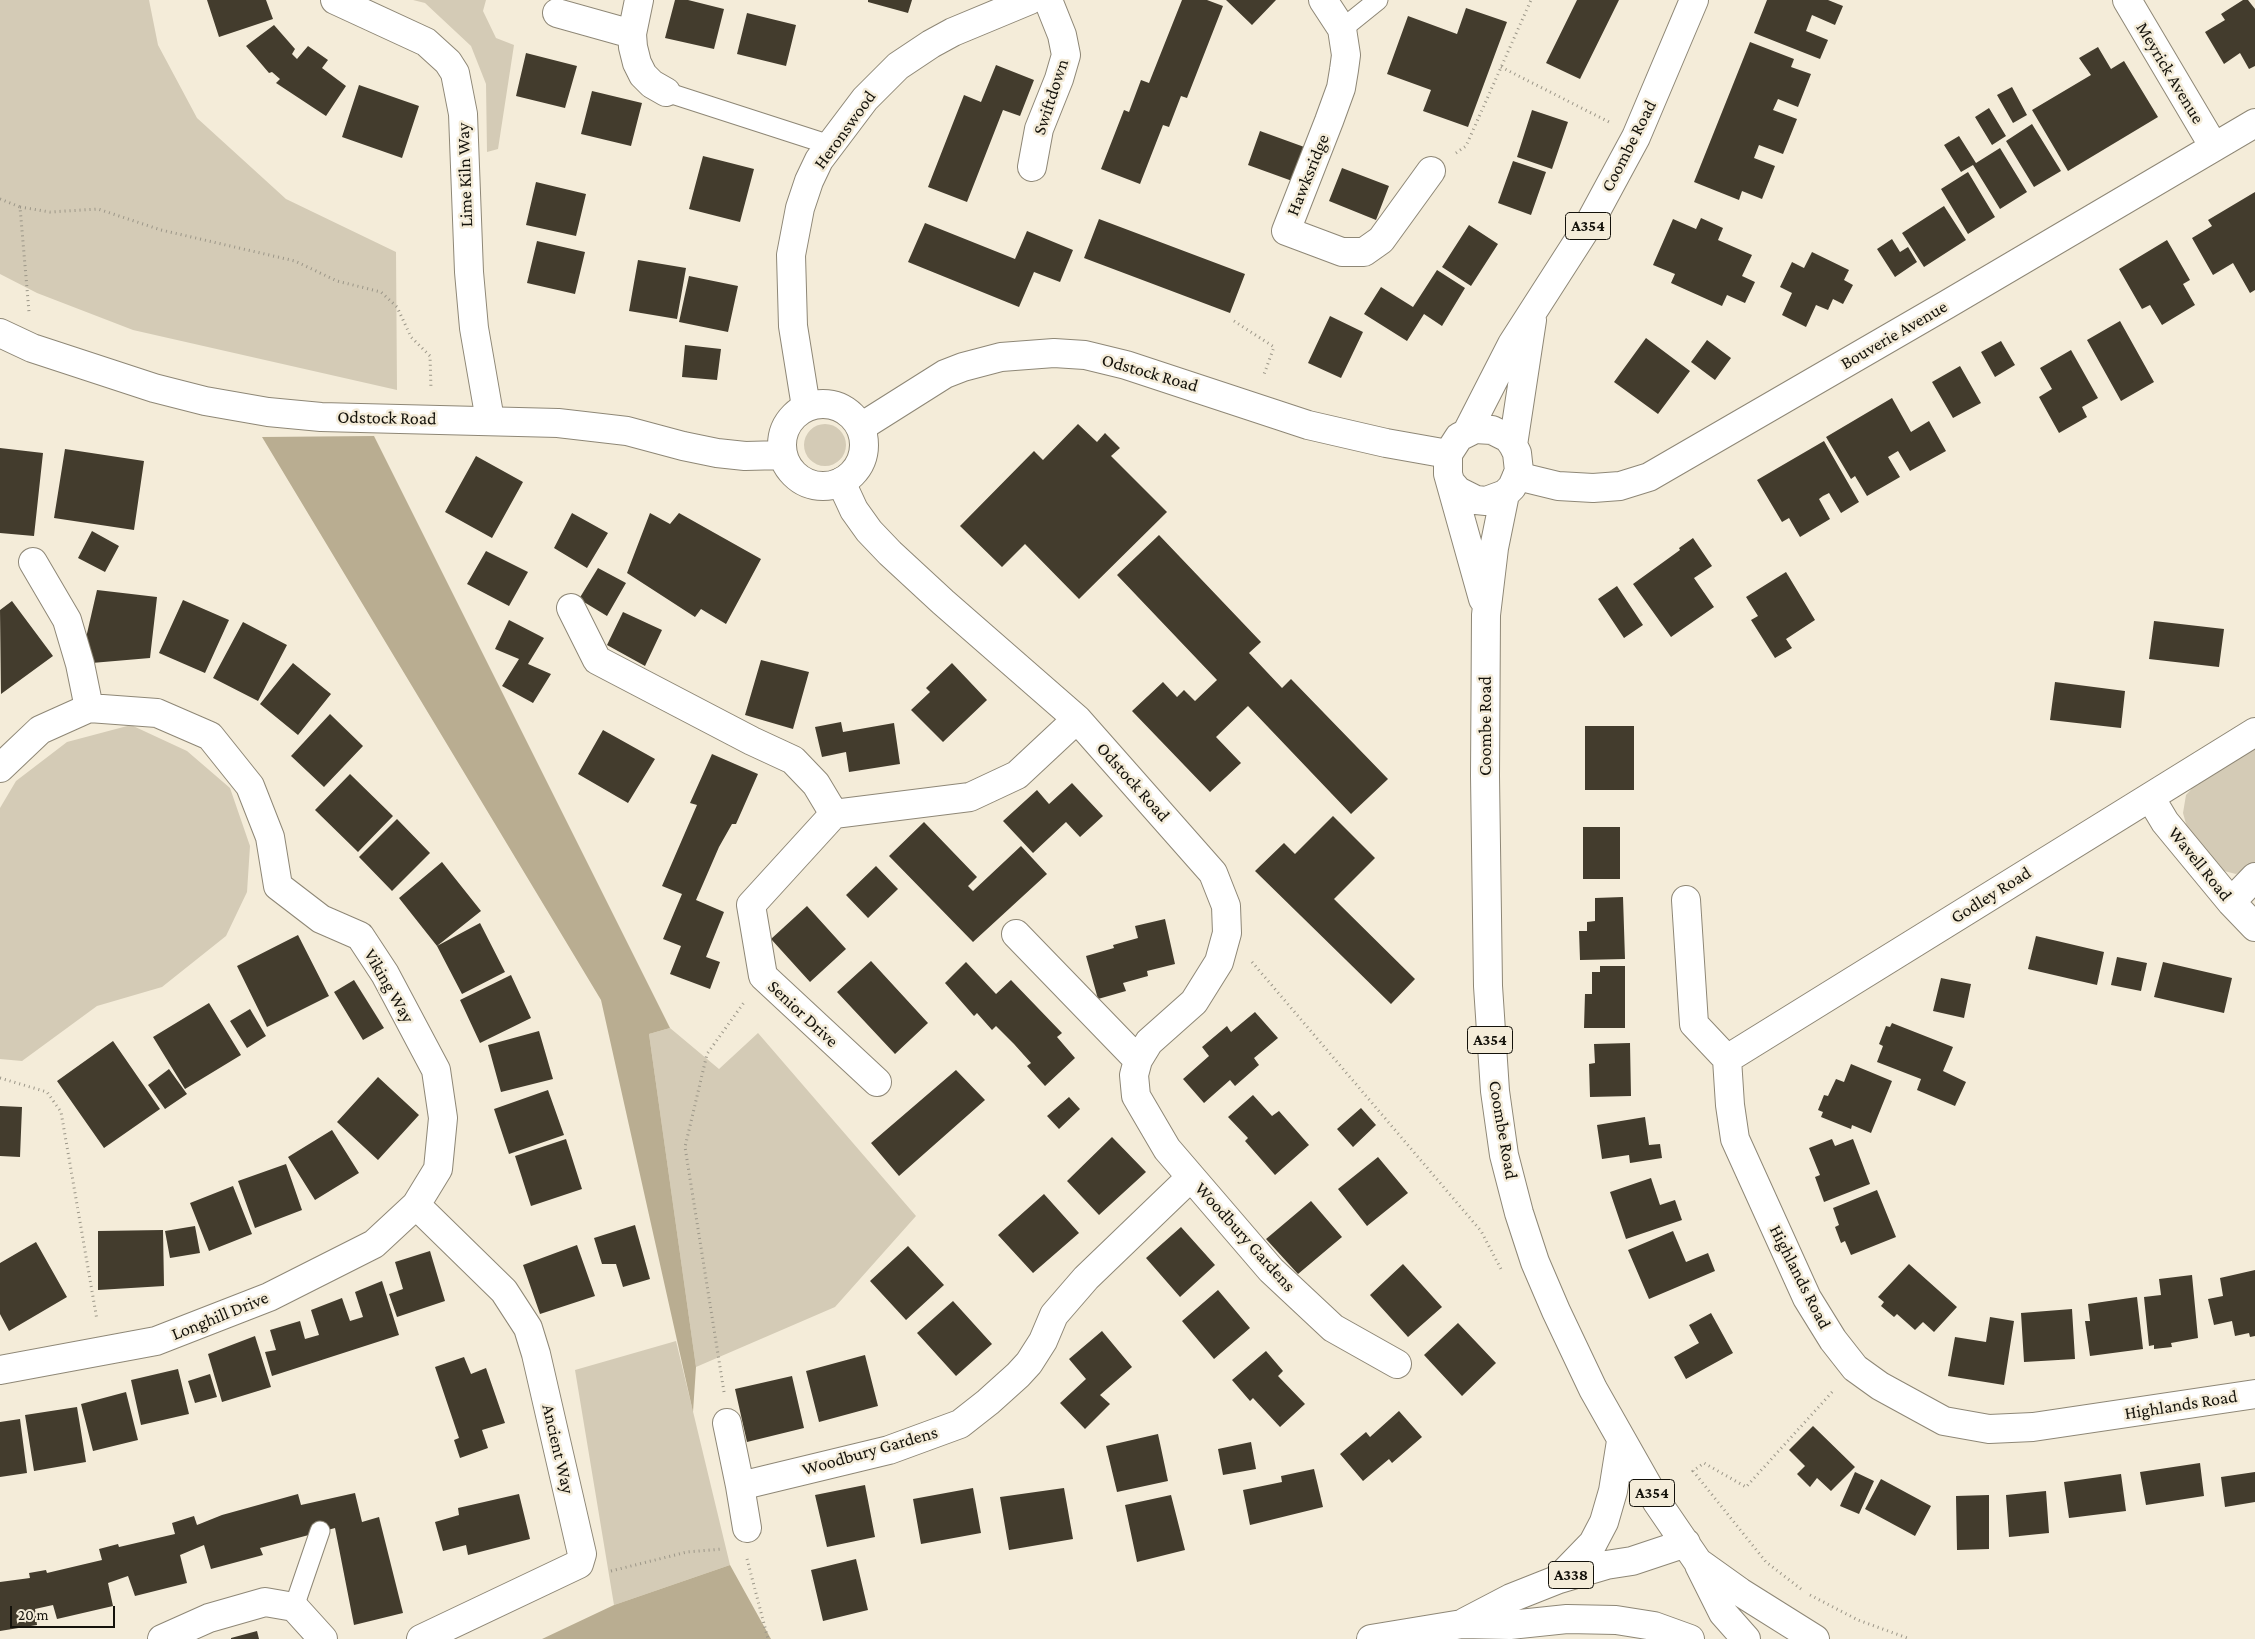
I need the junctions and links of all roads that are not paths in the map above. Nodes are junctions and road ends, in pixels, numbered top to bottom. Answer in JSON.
{"nodes":[{"id":1,"x":335,"y":0,"type":"edge"},
{"id":2,"x":639,"y":0,"type":"edge"},
{"id":3,"x":1030,"y":0,"type":"edge"},
{"id":4,"x":1048,"y":0,"type":"edge"},
{"id":5,"x":1323,"y":0,"type":"edge"},
{"id":6,"x":1378,"y":0,"type":"edge"},
{"id":7,"x":1694,"y":0,"type":"edge"},
{"id":8,"x":2127,"y":0,"type":"edge"},
{"id":9,"x":997,"y":6,"type":"edge"},
{"id":10,"x":557,"y":13,"type":"dead end"},
{"id":11,"x":1342,"y":29,"type":"junction"},
{"id":12,"x":632,"y":34,"type":"junction"},
{"id":13,"x":666,"y":92,"type":"joint"},
{"id":14,"x":2255,"y":122,"type":"edge"},
{"id":15,"x":830,"y":145,"type":"junction"},
{"id":16,"x":2214,"y":147,"type":"junction"},
{"id":17,"x":1032,"y":167,"type":"dead end"},
{"id":18,"x":1431,"y":171,"type":"road end"},
{"id":19,"x":1535,"y":312,"type":"junction"},
{"id":20,"x":0,"y":333,"type":"edge"},
{"id":21,"x":806,"y":407,"type":"junction"},
{"id":22,"x":490,"y":420,"type":"junction"},
{"id":23,"x":861,"y":427,"type":"junction"},
{"id":24,"x":1467,"y":432,"type":"junction"},
{"id":25,"x":1513,"y":445,"type":"junction"},
{"id":26,"x":1448,"y":454,"type":"junction"},
{"id":27,"x":782,"y":455,"type":"junction"},
{"id":28,"x":841,"y":482,"type":"junction"},
{"id":29,"x":1452,"y":483,"type":"junction"},
{"id":30,"x":1511,"y":484,"type":"junction"},
{"id":31,"x":33,"y":562,"type":"dead end"},
{"id":32,"x":571,"y":608,"type":"dead end"},
{"id":33,"x":1486,"y":615,"type":"junction"},
{"id":34,"x":90,"y":708,"type":"junction"},
{"id":35,"x":1077,"y":719,"type":"junction"},
{"id":36,"x":2255,"y":732,"type":"edge"},
{"id":37,"x":0,"y":768,"type":"edge"},
{"id":38,"x":2150,"y":797,"type":"junction"},
{"id":39,"x":834,"y":814,"type":"junction"},
{"id":40,"x":1213,"y":873,"type":"joint"},
{"id":41,"x":2255,"y":877,"type":"edge"},
{"id":42,"x":1686,"y":900,"type":"dead end"},
{"id":43,"x":2230,"y":902,"type":"junction"},
{"id":44,"x":2255,"y":927,"type":"edge"},
{"id":45,"x":1016,"y":934,"type":"dead end"},
{"id":46,"x":1728,"y":1059,"type":"junction"},
{"id":47,"x":1138,"y":1060,"type":"junction"},
{"id":48,"x":877,"y":1082,"type":"dead end"},
{"id":49,"x":1191,"y":1177,"type":"junction"},
{"id":50,"x":416,"y":1205,"type":"junction"},
{"id":51,"x":1397,"y":1364,"type":"dead end"},
{"id":52,"x":0,"y":1370,"type":"edge"},
{"id":53,"x":2255,"y":1394,"type":"edge"},
{"id":54,"x":727,"y":1423,"type":"road end"},
{"id":55,"x":1621,"y":1441,"type":"junction"},
{"id":56,"x":740,"y":1486,"type":"junction"},
{"id":57,"x":747,"y":1528,"type":"dead end"},
{"id":58,"x":320,"y":1531,"type":"dead end"},
{"id":59,"x":1692,"y":1552,"type":"junction"},
{"id":60,"x":1559,"y":1578,"type":"junction"},
{"id":61,"x":294,"y":1607,"type":"junction"},
{"id":62,"x":1462,"y":1624,"type":"junction"},
{"id":63,"x":162,"y":1639,"type":"edge"},
{"id":64,"x":323,"y":1639,"type":"edge"},
{"id":65,"x":421,"y":1639,"type":"edge"},
{"id":66,"x":1371,"y":1639,"type":"edge"},
{"id":67,"x":1690,"y":1639,"type":"edge"},
{"id":68,"x":1746,"y":1639,"type":"edge"},
{"id":69,"x":1815,"y":1639,"type":"edge"}],
"edges":[{"from":1,"to":22,"type":"main road","name":"Lime Kiln Way"},
{"from":2,"to":12,"type":"main road"},
{"from":3,"to":9,"type":"main road","name":"Heronswood"},
{"from":4,"to":17,"type":"main road","name":"Swiftdown"},
{"from":5,"to":11,"type":"main road","name":"Hawksridge"},
{"from":6,"to":11,"type":"lane"},
{"from":7,"to":19,"type":"main road","name":"Coombe Road","number":"A354"},
{"from":8,"to":16,"type":"main road","name":"Meyrick Avenue"},
{"from":9,"to":15,"type":"main road","name":"Heronswood"},
{"from":10,"to":12,"type":"main road"},
{"from":11,"to":18,"type":"main road","name":"Hawksridge"},
{"from":12,"to":13,"type":"main road"},
{"from":13,"to":15,"type":"lane"},
{"from":14,"to":16,"type":"main road","name":"Bouverie Avenue"},
{"from":15,"to":21,"type":"main road","name":"Heronswood"},
{"from":16,"to":30,"type":"main road","name":"Bouverie Avenue"},
{"from":19,"to":24,"type":"main road","name":"Coombe Road","number":"A354"},
{"from":19,"to":25,"type":"main road","name":"Coombe Road","number":"A354"},
{"from":20,"to":22,"type":"main road","name":"Odstock Road"},
{"from":21,"to":23,"type":"main road"},
{"from":21,"to":27,"type":"main road"},
{"from":22,"to":27,"type":"main road","name":"Odstock Road"},
{"from":23,"to":26,"type":"main road","name":"Odstock Road"},
{"from":23,"to":28,"type":"main road"},
{"from":24,"to":25,"type":"main road"},
{"from":24,"to":26,"type":"main road","name":"Coombe Road","number":"A354"},
{"from":25,"to":30,"type":"main road","name":"Coombe Road","number":"A354"},
{"from":26,"to":29,"type":"main road","name":"Coombe Road","number":"A354"},
{"from":27,"to":28,"type":"main road"},
{"from":28,"to":35,"type":"main road","name":"Odstock Road"},
{"from":29,"to":30,"type":"main road"},
{"from":29,"to":33,"type":"main road","name":"Coombe Road","number":"A354"},
{"from":30,"to":33,"type":"main road","name":"Coombe Road","number":"A354"},
{"from":31,"to":34,"type":"main road"},
{"from":32,"to":39,"type":"main road"},
{"from":33,"to":55,"type":"main road","name":"Coombe Road","number":"A354"},
{"from":34,"to":37,"type":"main road","name":"Viking Way"},
{"from":34,"to":50,"type":"main road","name":"Viking Way"},
{"from":35,"to":39,"type":"main road"},
{"from":35,"to":40,"type":"main road","name":"Odstock Road"},
{"from":36,"to":38,"type":"main road","name":"Godley Road"},
{"from":38,"to":43,"type":"main road","name":"Wavell Road"},
{"from":38,"to":46,"type":"main road","name":"Godley Road"},
{"from":39,"to":48,"type":"main road","name":"Senior Drive"},
{"from":40,"to":47,"type":"main road","name":"Woodbury Gardens"},
{"from":41,"to":43,"type":"main road"},
{"from":42,"to":46,"type":"main road"},
{"from":43,"to":44,"type":"main road","name":"Wavell Road"},
{"from":45,"to":47,"type":"main road"},
{"from":46,"to":53,"type":"main road","name":"Highlands Road"},
{"from":47,"to":49,"type":"main road","name":"Woodbury Gardens"},
{"from":49,"to":51,"type":"main road","name":"Woodbury Gardens"},
{"from":49,"to":56,"type":"main road","name":"Woodbury Gardens"},
{"from":50,"to":52,"type":"main road","name":"Longhill Drive"},
{"from":50,"to":65,"type":"main road","name":"Ancient Way"},
{"from":54,"to":56,"type":"main road"},
{"from":55,"to":59,"type":"main road","name":"Coombe Road","number":"A354"},
{"from":55,"to":60,"type":"main road"},
{"from":56,"to":57,"type":"main road"},
{"from":58,"to":61,"type":"lane"},
{"from":59,"to":60,"type":"main road","number":"A338"},
{"from":59,"to":68,"type":"main road"},
{"from":59,"to":69,"type":"main road"},
{"from":60,"to":62,"type":"main road","number":"A338"},
{"from":61,"to":63,"type":"main road"},
{"from":61,"to":64,"type":"main road"},
{"from":62,"to":66,"type":"main road","number":"A338"},
{"from":62,"to":67,"type":"main road","number":"A338"}]}
